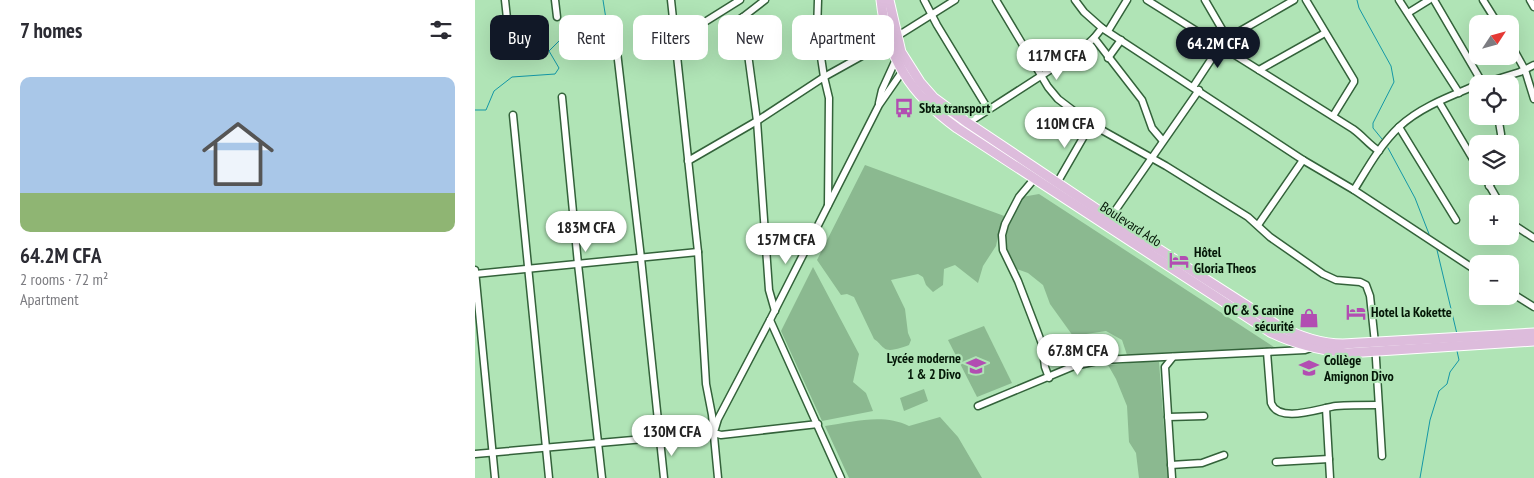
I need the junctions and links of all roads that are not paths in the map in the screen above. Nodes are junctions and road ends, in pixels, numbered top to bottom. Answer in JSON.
{"nodes":[{"id":1,"x":505,"y":0,"type":"edge"},
{"id":2,"x":555,"y":0,"type":"edge"},
{"id":3,"x":671,"y":0,"type":"edge"},
{"id":4,"x":740,"y":0,"type":"edge"},
{"id":5,"x":765,"y":0,"type":"edge"},
{"id":6,"x":818,"y":0,"type":"edge"},
{"id":7,"x":881,"y":0,"type":"edge"},
{"id":8,"x":889,"y":0,"type":"edge"},
{"id":9,"x":924,"y":0,"type":"edge"},
{"id":10,"x":955,"y":0,"type":"edge"},
{"id":11,"x":996,"y":0,"type":"edge"},
{"id":12,"x":1075,"y":0,"type":"edge"},
{"id":13,"x":1127,"y":0,"type":"edge"},
{"id":14,"x":1147,"y":0,"type":"edge"},
{"id":15,"x":1205,"y":0,"type":"edge"},
{"id":16,"x":1294,"y":0,"type":"edge"},
{"id":17,"x":1306,"y":0,"type":"edge"},
{"id":18,"x":1399,"y":0,"type":"edge"},
{"id":19,"x":1429,"y":0,"type":"edge"},
{"id":20,"x":1434,"y":0,"type":"edge"},
{"id":21,"x":1483,"y":0,"type":"edge"},
{"id":22,"x":1530,"y":0,"type":"edge"},
{"id":23,"x":1534,"y":7,"type":"edge"},
{"id":24,"x":1408,"y":13,"type":"junction"},
{"id":25,"x":507,"y":15,"type":"edge"},
{"id":26,"x":672,"y":15,"type":"edge"},
{"id":27,"x":746,"y":15,"type":"edge"},
{"id":28,"x":886,"y":15,"type":"edge"},
{"id":29,"x":891,"y":15,"type":"edge"},
{"id":30,"x":931,"y":15,"type":"junction"},
{"id":31,"x":1492,"y":15,"type":"edge"},
{"id":32,"x":557,"y":17,"type":"dead end"},
{"id":33,"x":708,"y":20,"type":"edge"},
{"id":34,"x":1105,"y":29,"type":"junction"},
{"id":35,"x":1325,"y":33,"type":"junction"},
{"id":36,"x":894,"y":38,"type":"edge"},
{"id":37,"x":1095,"y":38,"type":"junction"},
{"id":38,"x":1228,"y":38,"type":"junction"},
{"id":39,"x":1121,"y":40,"type":"junction"},
{"id":40,"x":894,"y":42,"type":"edge"},
{"id":41,"x":1220,"y":46,"type":"junction"},
{"id":42,"x":898,"y":56,"type":"junction"},
{"id":43,"x":1238,"y":57,"type":"junction"},
{"id":44,"x":1109,"y":58,"type":"junction"},
{"id":45,"x":619,"y":60,"type":"edge"},
{"id":46,"x":677,"y":60,"type":"edge"},
{"id":47,"x":749,"y":60,"type":"edge"},
{"id":48,"x":854,"y":60,"type":"edge"},
{"id":49,"x":1519,"y":60,"type":"edge"},
{"id":50,"x":1534,"y":65,"type":"edge"},
{"id":51,"x":905,"y":68,"type":"junction"},
{"id":52,"x":1259,"y":70,"type":"junction"},
{"id":53,"x":1525,"y":70,"type":"junction"},
{"id":54,"x":1041,"y":75,"type":"junction"},
{"id":55,"x":1477,"y":75,"type":"edge"},
{"id":56,"x":1510,"y":75,"type":"edge"},
{"id":57,"x":823,"y":77,"type":"junction"},
{"id":58,"x":1196,"y":88,"type":"junction"},
{"id":59,"x":1469,"y":89,"type":"edge"},
{"id":60,"x":1459,"y":93,"type":"junction"},
{"id":61,"x":562,"y":96,"type":"dead end"},
{"id":62,"x":1534,"y":99,"type":"edge"},
{"id":63,"x":1439,"y":102,"type":"junction"},
{"id":64,"x":879,"y":105,"type":"junction"},
{"id":65,"x":988,"y":109,"type":"junction"},
{"id":66,"x":513,"y":115,"type":"dead end"},
{"id":67,"x":1333,"y":116,"type":"junction"},
{"id":68,"x":757,"y":121,"type":"junction"},
{"id":69,"x":968,"y":123,"type":"junction"},
{"id":70,"x":1091,"y":124,"type":"junction"},
{"id":71,"x":1399,"y":127,"type":"junction"},
{"id":72,"x":1163,"y":141,"type":"junction"},
{"id":73,"x":1379,"y":152,"type":"junction"},
{"id":74,"x":1469,"y":153,"type":"edge"},
{"id":75,"x":1151,"y":158,"type":"junction"},
{"id":76,"x":1303,"y":160,"type":"junction"},
{"id":77,"x":687,"y":161,"type":"junction"},
{"id":78,"x":1038,"y":175,"type":"junction"},
{"id":79,"x":1057,"y":183,"type":"junction"},
{"id":80,"x":1489,"y":186,"type":"edge"},
{"id":81,"x":1354,"y":190,"type":"junction"},
{"id":82,"x":1494,"y":195,"type":"edge"},
{"id":83,"x":828,"y":206,"type":"junction"},
{"id":84,"x":1110,"y":218,"type":"junction"},
{"id":85,"x":1456,"y":220,"type":"dead end"},
{"id":86,"x":1259,"y":225,"type":"junction"},
{"id":87,"x":1519,"y":228,"type":"edge"},
{"id":88,"x":1534,"y":238,"type":"edge"},
{"id":89,"x":698,"y":252,"type":"junction"},
{"id":90,"x":641,"y":258,"type":"junction"},
{"id":91,"x":577,"y":264,"type":"junction"},
{"id":92,"x":1469,"y":266,"type":"edge"},
{"id":93,"x":475,"y":270,"type":"edge"},
{"id":94,"x":528,"y":270,"type":"junction"},
{"id":95,"x":475,"y":274,"type":"edge"},
{"id":96,"x":1519,"y":298,"type":"edge"},
{"id":97,"x":1534,"y":307,"type":"edge"},
{"id":98,"x":775,"y":311,"type":"junction"},
{"id":99,"x":770,"y":320,"type":"junction"},
{"id":100,"x":1534,"y":333,"type":"edge"},
{"id":101,"x":1534,"y":341,"type":"edge"},
{"id":102,"x":1456,"y":342,"type":"junction"},
{"id":103,"x":1375,"y":347,"type":"junction"},
{"id":104,"x":1313,"y":348,"type":"junction"},
{"id":105,"x":1267,"y":352,"type":"junction"},
{"id":106,"x":1173,"y":357,"type":"junction"},
{"id":107,"x":1049,"y":378,"type":"junction"},
{"id":108,"x":1378,"y":405,"type":"junction"},
{"id":109,"x":978,"y":406,"type":"dead end"},
{"id":110,"x":1326,"y":408,"type":"junction"},
{"id":111,"x":1204,"y":416,"type":"dead end"},
{"id":112,"x":1168,"y":417,"type":"junction"},
{"id":113,"x":817,"y":424,"type":"junction"},
{"id":114,"x":714,"y":433,"type":"junction"},
{"id":115,"x":660,"y":438,"type":"junction"},
{"id":116,"x":598,"y":443,"type":"junction"},
{"id":117,"x":546,"y":448,"type":"junction"},
{"id":118,"x":493,"y":452,"type":"junction"},
{"id":119,"x":475,"y":454,"type":"edge"},
{"id":120,"x":1223,"y":456,"type":"dead end"},
{"id":121,"x":1381,"y":456,"type":"dead end"},
{"id":122,"x":1329,"y":458,"type":"junction"},
{"id":123,"x":1276,"y":462,"type":"dead end"},
{"id":124,"x":1171,"y":465,"type":"junction"},
{"id":125,"x":495,"y":478,"type":"edge"},
{"id":126,"x":549,"y":478,"type":"edge"},
{"id":127,"x":602,"y":478,"type":"edge"},
{"id":128,"x":664,"y":478,"type":"edge"},
{"id":129,"x":718,"y":478,"type":"edge"},
{"id":130,"x":841,"y":478,"type":"edge"},
{"id":131,"x":1172,"y":478,"type":"edge"},
{"id":132,"x":1330,"y":478,"type":"edge"}],
"edges":[{"from":1,"to":25,"type":"street"},
{"from":2,"to":32,"type":"street"},
{"from":3,"to":26,"type":"street"},
{"from":4,"to":33,"type":"street"},
{"from":5,"to":27,"type":"street"},
{"from":6,"to":57,"type":"street"},
{"from":7,"to":28,"type":"main road","name":"Boulevard Ado"},
{"from":8,"to":29,"type":"main road","name":"Boulevard Ado"},
{"from":9,"to":30,"type":"street"},
{"from":10,"to":30,"type":"street"},
{"from":11,"to":54,"type":"street"},
{"from":12,"to":34,"type":"street"},
{"from":13,"to":34,"type":"street"},
{"from":14,"to":41,"type":"street"},
{"from":15,"to":38,"type":"street"},
{"from":16,"to":38,"type":"street"},
{"from":17,"to":35,"type":"street"},
{"from":18,"to":24,"type":"street"},
{"from":19,"to":24,"type":"street"},
{"from":20,"to":55,"type":"street"},
{"from":21,"to":31,"type":"street"},
{"from":22,"to":23,"type":"street"},
{"from":24,"to":60,"type":"street"},
{"from":30,"to":36,"type":"street"},
{"from":30,"to":65,"type":"street"},
{"from":34,"to":37,"type":"street"},
{"from":34,"to":39,"type":"street"},
{"from":35,"to":52,"type":"street"},
{"from":35,"to":67,"type":"street"},
{"from":37,"to":44,"type":"street"},
{"from":37,"to":54,"type":"street"},
{"from":38,"to":41,"type":"street"},
{"from":38,"to":43,"type":"street"},
{"from":39,"to":44,"type":"street"},
{"from":39,"to":58,"type":"street"},
{"from":40,"to":42,"type":"main road","name":"Boulevard Ado"},
{"from":41,"to":43,"type":"street"},
{"from":41,"to":58,"type":"street"},
{"from":42,"to":51,"type":"main road","name":"Boulevard Ado"},
{"from":42,"to":64,"type":"street"},
{"from":43,"to":52,"type":"street"},
{"from":44,"to":72,"type":"street"},
{"from":45,"to":90,"type":"street"},
{"from":46,"to":77,"type":"street"},
{"from":47,"to":68,"type":"street"},
{"from":48,"to":57,"type":"street"},
{"from":49,"to":53,"type":"street"},
{"from":50,"to":53,"type":"street"},
{"from":51,"to":64,"type":"street"},
{"from":51,"to":69,"type":"main road","name":"Boulevard Ado"},
{"from":51,"to":78,"type":"main road","name":"Boulevard Ado"},
{"from":52,"to":67,"type":"street"},
{"from":53,"to":56,"type":"street"},
{"from":53,"to":62,"type":"street"},
{"from":54,"to":65,"type":"street"},
{"from":54,"to":70,"type":"street"},
{"from":57,"to":68,"type":"street"},
{"from":57,"to":83,"type":"street"},
{"from":58,"to":72,"type":"street"},
{"from":58,"to":76,"type":"street"},
{"from":59,"to":60,"type":"street"},
{"from":60,"to":63,"type":"street"},
{"from":61,"to":91,"type":"street"},
{"from":63,"to":71,"type":"street"},
{"from":63,"to":74,"type":"street"},
{"from":64,"to":83,"type":"street"},
{"from":65,"to":69,"type":"street"},
{"from":66,"to":94,"type":"street"},
{"from":67,"to":73,"type":"street"},
{"from":68,"to":77,"type":"street"},
{"from":68,"to":98,"type":"street"},
{"from":69,"to":78,"type":"main road","name":"Boulevard Ado"},
{"from":70,"to":75,"type":"street"},
{"from":70,"to":79,"type":"street"},
{"from":71,"to":73,"type":"street"},
{"from":71,"to":85,"type":"street"},
{"from":72,"to":75,"type":"street"},
{"from":73,"to":81,"type":"street"},
{"from":75,"to":84,"type":"street"},
{"from":75,"to":86,"type":"street"},
{"from":76,"to":81,"type":"street"},
{"from":76,"to":86,"type":"street"},
{"from":77,"to":89,"type":"street"},
{"from":78,"to":79,"type":"main road","name":"Boulevard Ado"},
{"from":78,"to":104,"type":"main road","name":"Boulevard Ado"},
{"from":78,"to":107,"type":"street"},
{"from":79,"to":84,"type":"main road","name":"Boulevard Ado"},
{"from":80,"to":82,"type":"street"},
{"from":81,"to":92,"type":"street"},
{"from":83,"to":98,"type":"street"},
{"from":84,"to":103,"type":"main road","name":"Boulevard Ado"},
{"from":86,"to":103,"type":"street"},
{"from":87,"to":88,"type":"street"},
{"from":89,"to":90,"type":"street"},
{"from":89,"to":114,"type":"street"},
{"from":90,"to":91,"type":"street"},
{"from":90,"to":115,"type":"street"},
{"from":91,"to":94,"type":"street"},
{"from":91,"to":116,"type":"street"},
{"from":93,"to":95,"type":"street"},
{"from":94,"to":95,"type":"street"},
{"from":94,"to":117,"type":"street"},
{"from":95,"to":118,"type":"street"},
{"from":96,"to":97,"type":"street"},
{"from":98,"to":99,"type":"street"},
{"from":99,"to":113,"type":"street"},
{"from":99,"to":114,"type":"street"},
{"from":100,"to":102,"type":"main road","name":"Boulevard Ado"},
{"from":101,"to":102,"type":"main road","name":"Boulevard Ado"},
{"from":102,"to":103,"type":"main road","name":"Boulevard Ado"},
{"from":103,"to":104,"type":"main road","name":"Boulevard Ado"},
{"from":103,"to":108,"type":"street"},
{"from":104,"to":105,"type":"street"},
{"from":105,"to":106,"type":"street"},
{"from":105,"to":110,"type":"street"},
{"from":106,"to":107,"type":"street"},
{"from":106,"to":112,"type":"street"},
{"from":107,"to":109,"type":"street"},
{"from":108,"to":110,"type":"street"},
{"from":108,"to":121,"type":"street"},
{"from":110,"to":122,"type":"street"},
{"from":111,"to":112,"type":"street"},
{"from":112,"to":124,"type":"street"},
{"from":113,"to":114,"type":"street"},
{"from":113,"to":130,"type":"street"},
{"from":114,"to":115,"type":"street"},
{"from":114,"to":129,"type":"street"},
{"from":115,"to":116,"type":"street"},
{"from":115,"to":128,"type":"street"},
{"from":116,"to":117,"type":"street"},
{"from":116,"to":127,"type":"street"},
{"from":117,"to":118,"type":"street"},
{"from":117,"to":126,"type":"street"},
{"from":118,"to":119,"type":"street"},
{"from":118,"to":125,"type":"street"},
{"from":120,"to":124,"type":"street"},
{"from":122,"to":123,"type":"street"},
{"from":122,"to":132,"type":"street"},
{"from":124,"to":131,"type":"street"}]}
